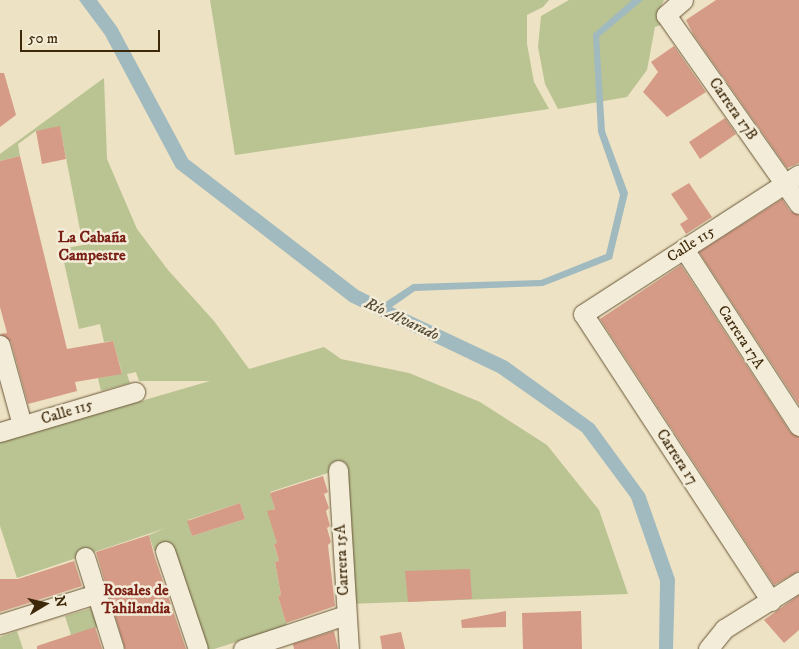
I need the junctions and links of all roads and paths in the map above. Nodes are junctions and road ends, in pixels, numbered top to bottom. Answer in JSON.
{"nodes":[{"id":1,"x":683,"y":0,"type":"edge"},
{"id":2,"x":792,"y":179,"type":"edge"},
{"id":3,"x":799,"y":204,"type":"edge"},
{"id":4,"x":684,"y":249,"type":"junction"},
{"id":5,"x":584,"y":314,"type":"joint"},
{"id":6,"x":0,"y":345,"type":"edge"},
{"id":7,"x":134,"y":392,"type":"dead end"},
{"id":8,"x":22,"y":425,"type":"junction"},
{"id":9,"x":799,"y":426,"type":"edge"},
{"id":10,"x":0,"y":432,"type":"edge"},
{"id":11,"x":338,"y":470,"type":"dead end"},
{"id":12,"x":165,"y":551,"type":"dead end"},
{"id":13,"x":84,"y":557,"type":"dead end"},
{"id":14,"x":799,"y":582,"type":"edge"},
{"id":15,"x":96,"y":594,"type":"junction"},
{"id":16,"x":771,"y":601,"type":"junction"},
{"id":17,"x":345,"y":615,"type":"junction"},
{"id":18,"x":0,"y":624,"type":"edge"},
{"id":19,"x":114,"y":649,"type":"edge"},
{"id":20,"x":198,"y":649,"type":"edge"},
{"id":21,"x":243,"y":649,"type":"edge"},
{"id":22,"x":349,"y":649,"type":"edge"},
{"id":23,"x":708,"y":649,"type":"edge"}],
"edges":[{"from":1,"to":2,"type":"street","name":"Carrera 17B"},
{"from":2,"to":3,"type":"street","name":"Carrera 17B"},
{"from":2,"to":4,"type":"street","name":"Calle 115"},
{"from":4,"to":5,"type":"street","name":"Calle 115"},
{"from":4,"to":9,"type":"street","name":"Carrera 17A"},
{"from":5,"to":16,"type":"street","name":"Carrera 17"},
{"from":6,"to":8,"type":"street"},
{"from":7,"to":8,"type":"street","name":"Calle 115"},
{"from":8,"to":10,"type":"street","name":"Calle 115"},
{"from":11,"to":17,"type":"street","name":"Carrera 15A"},
{"from":12,"to":20,"type":"street"},
{"from":13,"to":15,"type":"street"},
{"from":14,"to":16,"type":"street"},
{"from":15,"to":18,"type":"street"},
{"from":15,"to":19,"type":"street"},
{"from":16,"to":23,"type":"street"},
{"from":17,"to":21,"type":"street"},
{"from":17,"to":22,"type":"street","name":"Carrera 15A"}]}
